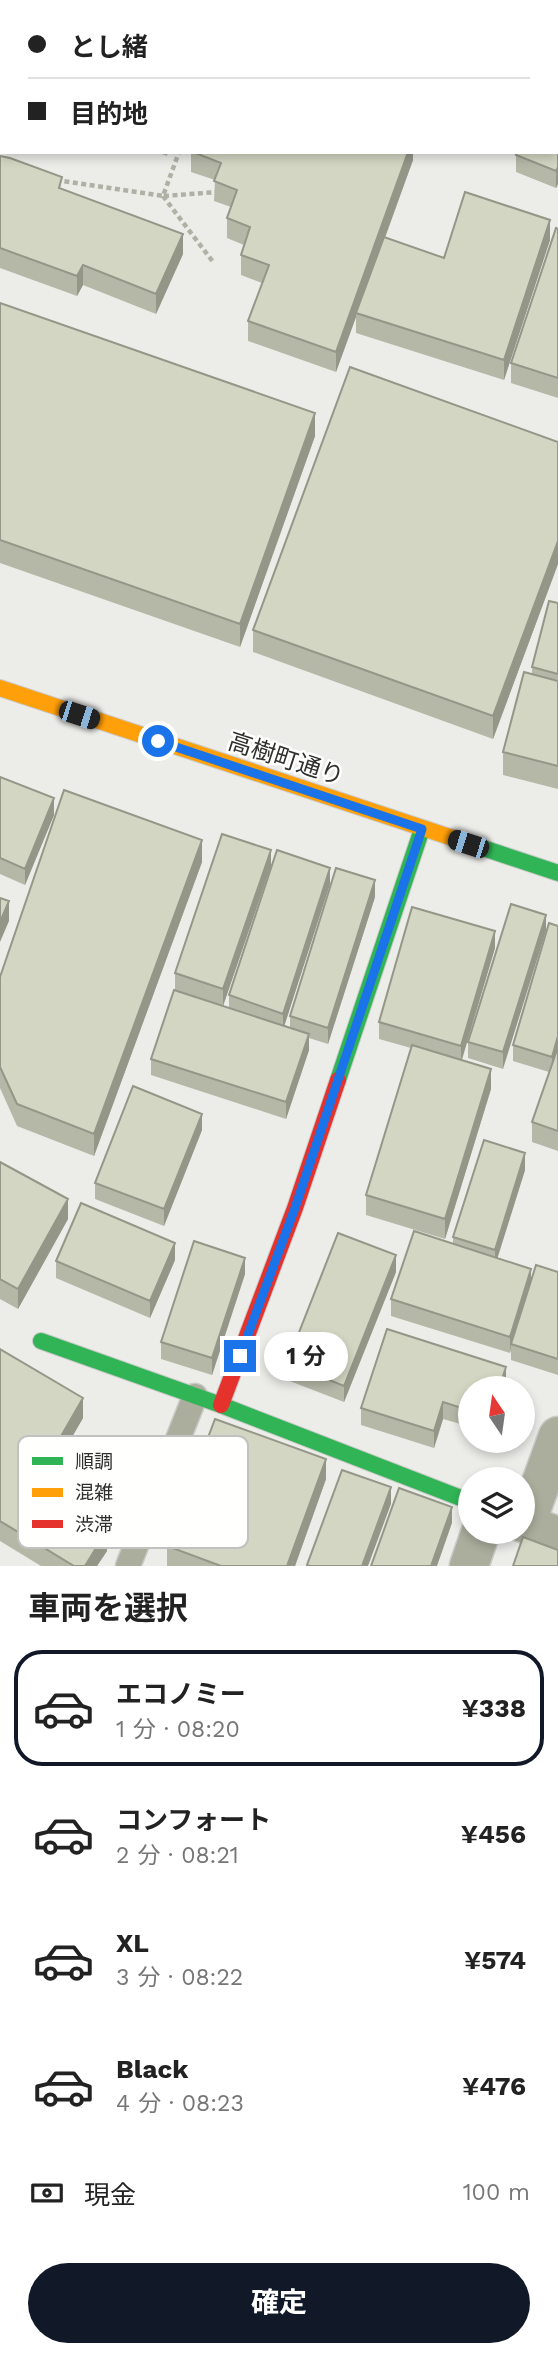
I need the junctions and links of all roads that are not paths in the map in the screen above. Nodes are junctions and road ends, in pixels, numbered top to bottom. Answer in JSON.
{"nodes":[{"id":1,"x":0,"y":688,"type":"edge"},
{"id":2,"x":422,"y":829,"type":"junction"},
{"id":3,"x":558,"y":873,"type":"edge"},
{"id":4,"x":41,"y":1341,"type":"dead end"},
{"id":5,"x":195,"y":1396,"type":"junction"},
{"id":6,"x":221,"y":1405,"type":"junction"},
{"id":7,"x":179,"y":1436,"type":"edge"},
{"id":8,"x":558,"y":1436,"type":"edge"},
{"id":9,"x":458,"y":1497,"type":"edge"},
{"id":10,"x":536,"y":1528,"type":"edge"},
{"id":11,"x":477,"y":1544,"type":"edge"},
{"id":12,"x":135,"y":1548,"type":"edge"},
{"id":13,"x":128,"y":1566,"type":"edge"},
{"id":14,"x":469,"y":1566,"type":"edge"}],
"edges":[{"from":1,"to":2,"type":"street","name":"高樹町通り"},
{"from":2,"to":3,"type":"street","name":"高樹町通り"},
{"from":2,"to":6,"type":"street"},
{"from":4,"to":5,"type":"street"},
{"from":5,"to":6,"type":"street"},
{"from":5,"to":7,"type":"lane"},
{"from":6,"to":9,"type":"street"},
{"from":8,"to":10,"type":"street"},
{"from":11,"to":14,"type":"street"},
{"from":12,"to":13,"type":"lane"}]}
